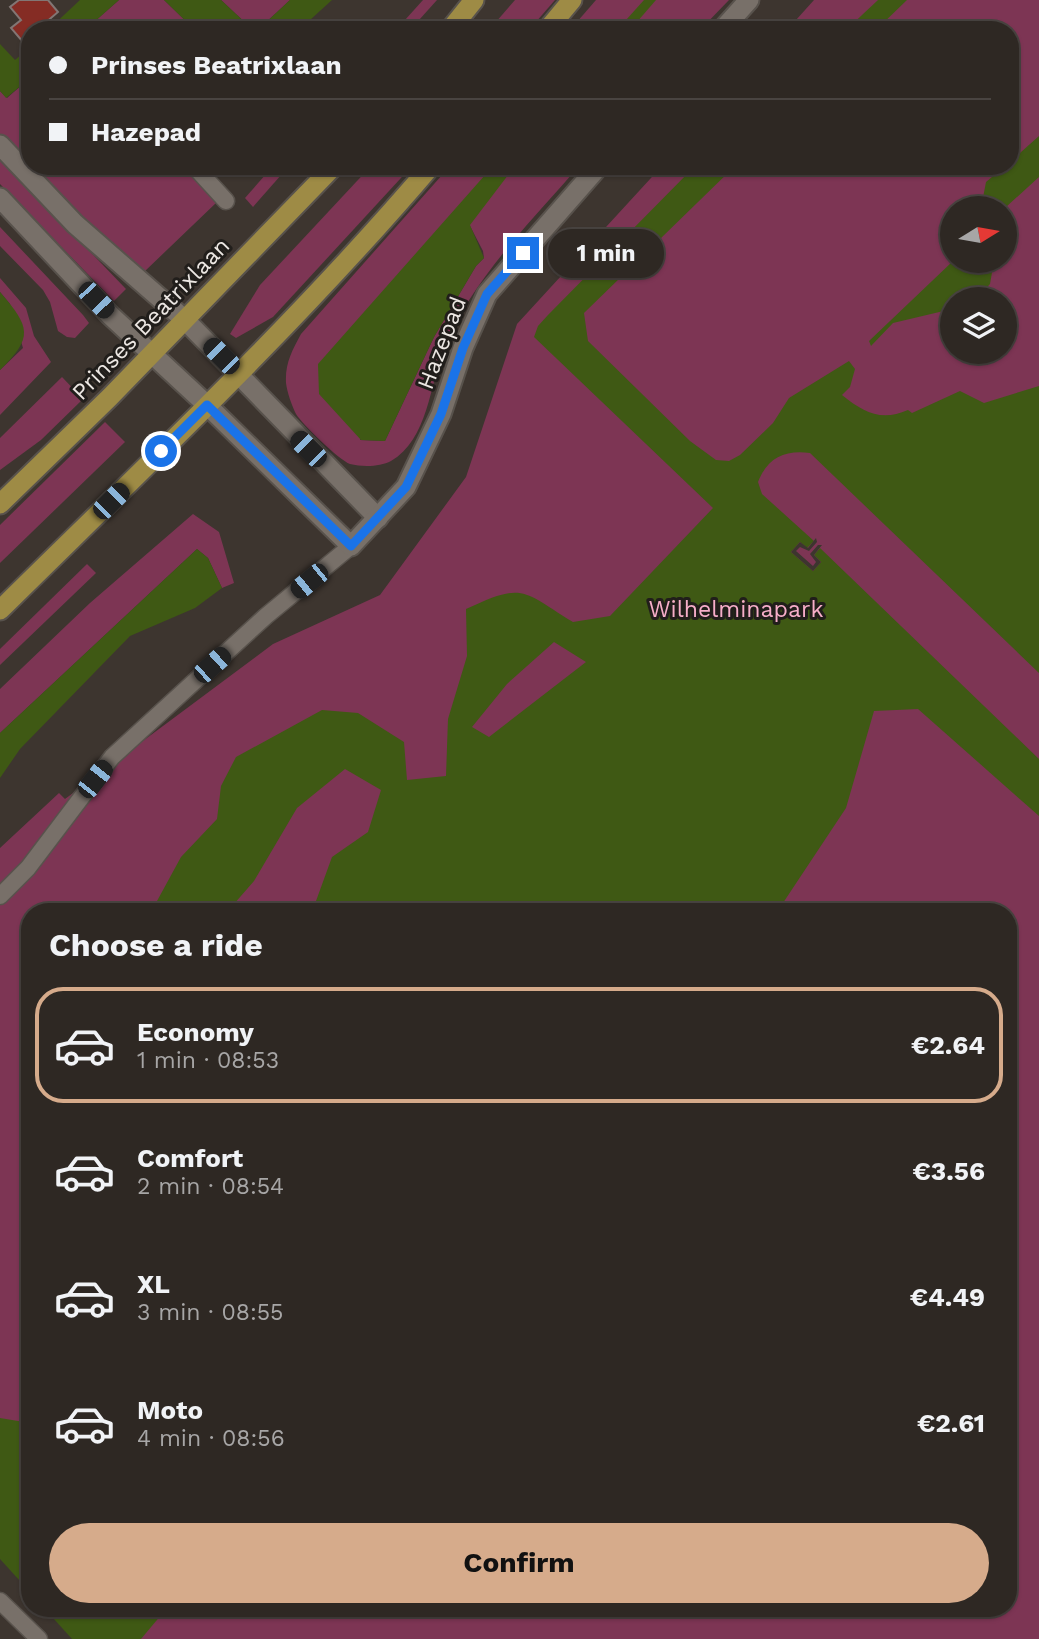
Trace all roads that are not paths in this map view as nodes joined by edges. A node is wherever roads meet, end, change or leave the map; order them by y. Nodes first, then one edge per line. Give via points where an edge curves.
1 (474, 0) edge
2 (572, 0) edge
3 (749, 0) edge
4 (457, 21) edge
5 (554, 21) edge
6 (730, 21) edge
7 (0, 145) edge
8 (21, 167) edge
9 (29, 175) edge
10 (202, 175) edge
11 (325, 175) edge
12 (423, 175) edge
13 (591, 175) edge
14 (0, 198) edge
15 (226, 201) dead end
16 (185, 320) junction
17 (151, 355) junction
18 (239, 375) junction
19 (207, 405) junction
20 (0, 504) edge
21 (378, 518) junction
22 (351, 546) junction
23 (0, 610) edge
24 (0, 896) edge
25 (0, 1601) edge
26 (39, 1639) edge

1 - 4 main road
2 - 5 main road
3 - 6 street
7 - 8 street
9 - 16 street via 102,250
10 - 15 lane
11 - 16 main road, Prinses Beatrixlaan
12 - 18 main road via 359,250
13 - 21 street, Hazepad via 487,294 441,414 406,487
14 - 17 street
16 - 17 main road, Prinses Beatrixlaan
16 - 18 street
17 - 19 street
17 - 20 main road, Prinses Beatrixlaan
18 - 19 main road
18 - 21 street
19 - 22 street
19 - 23 main road
21 - 22 street, Hazepad
22 - 24 lane via 266,616 112,757 28,868
25 - 26 lane

